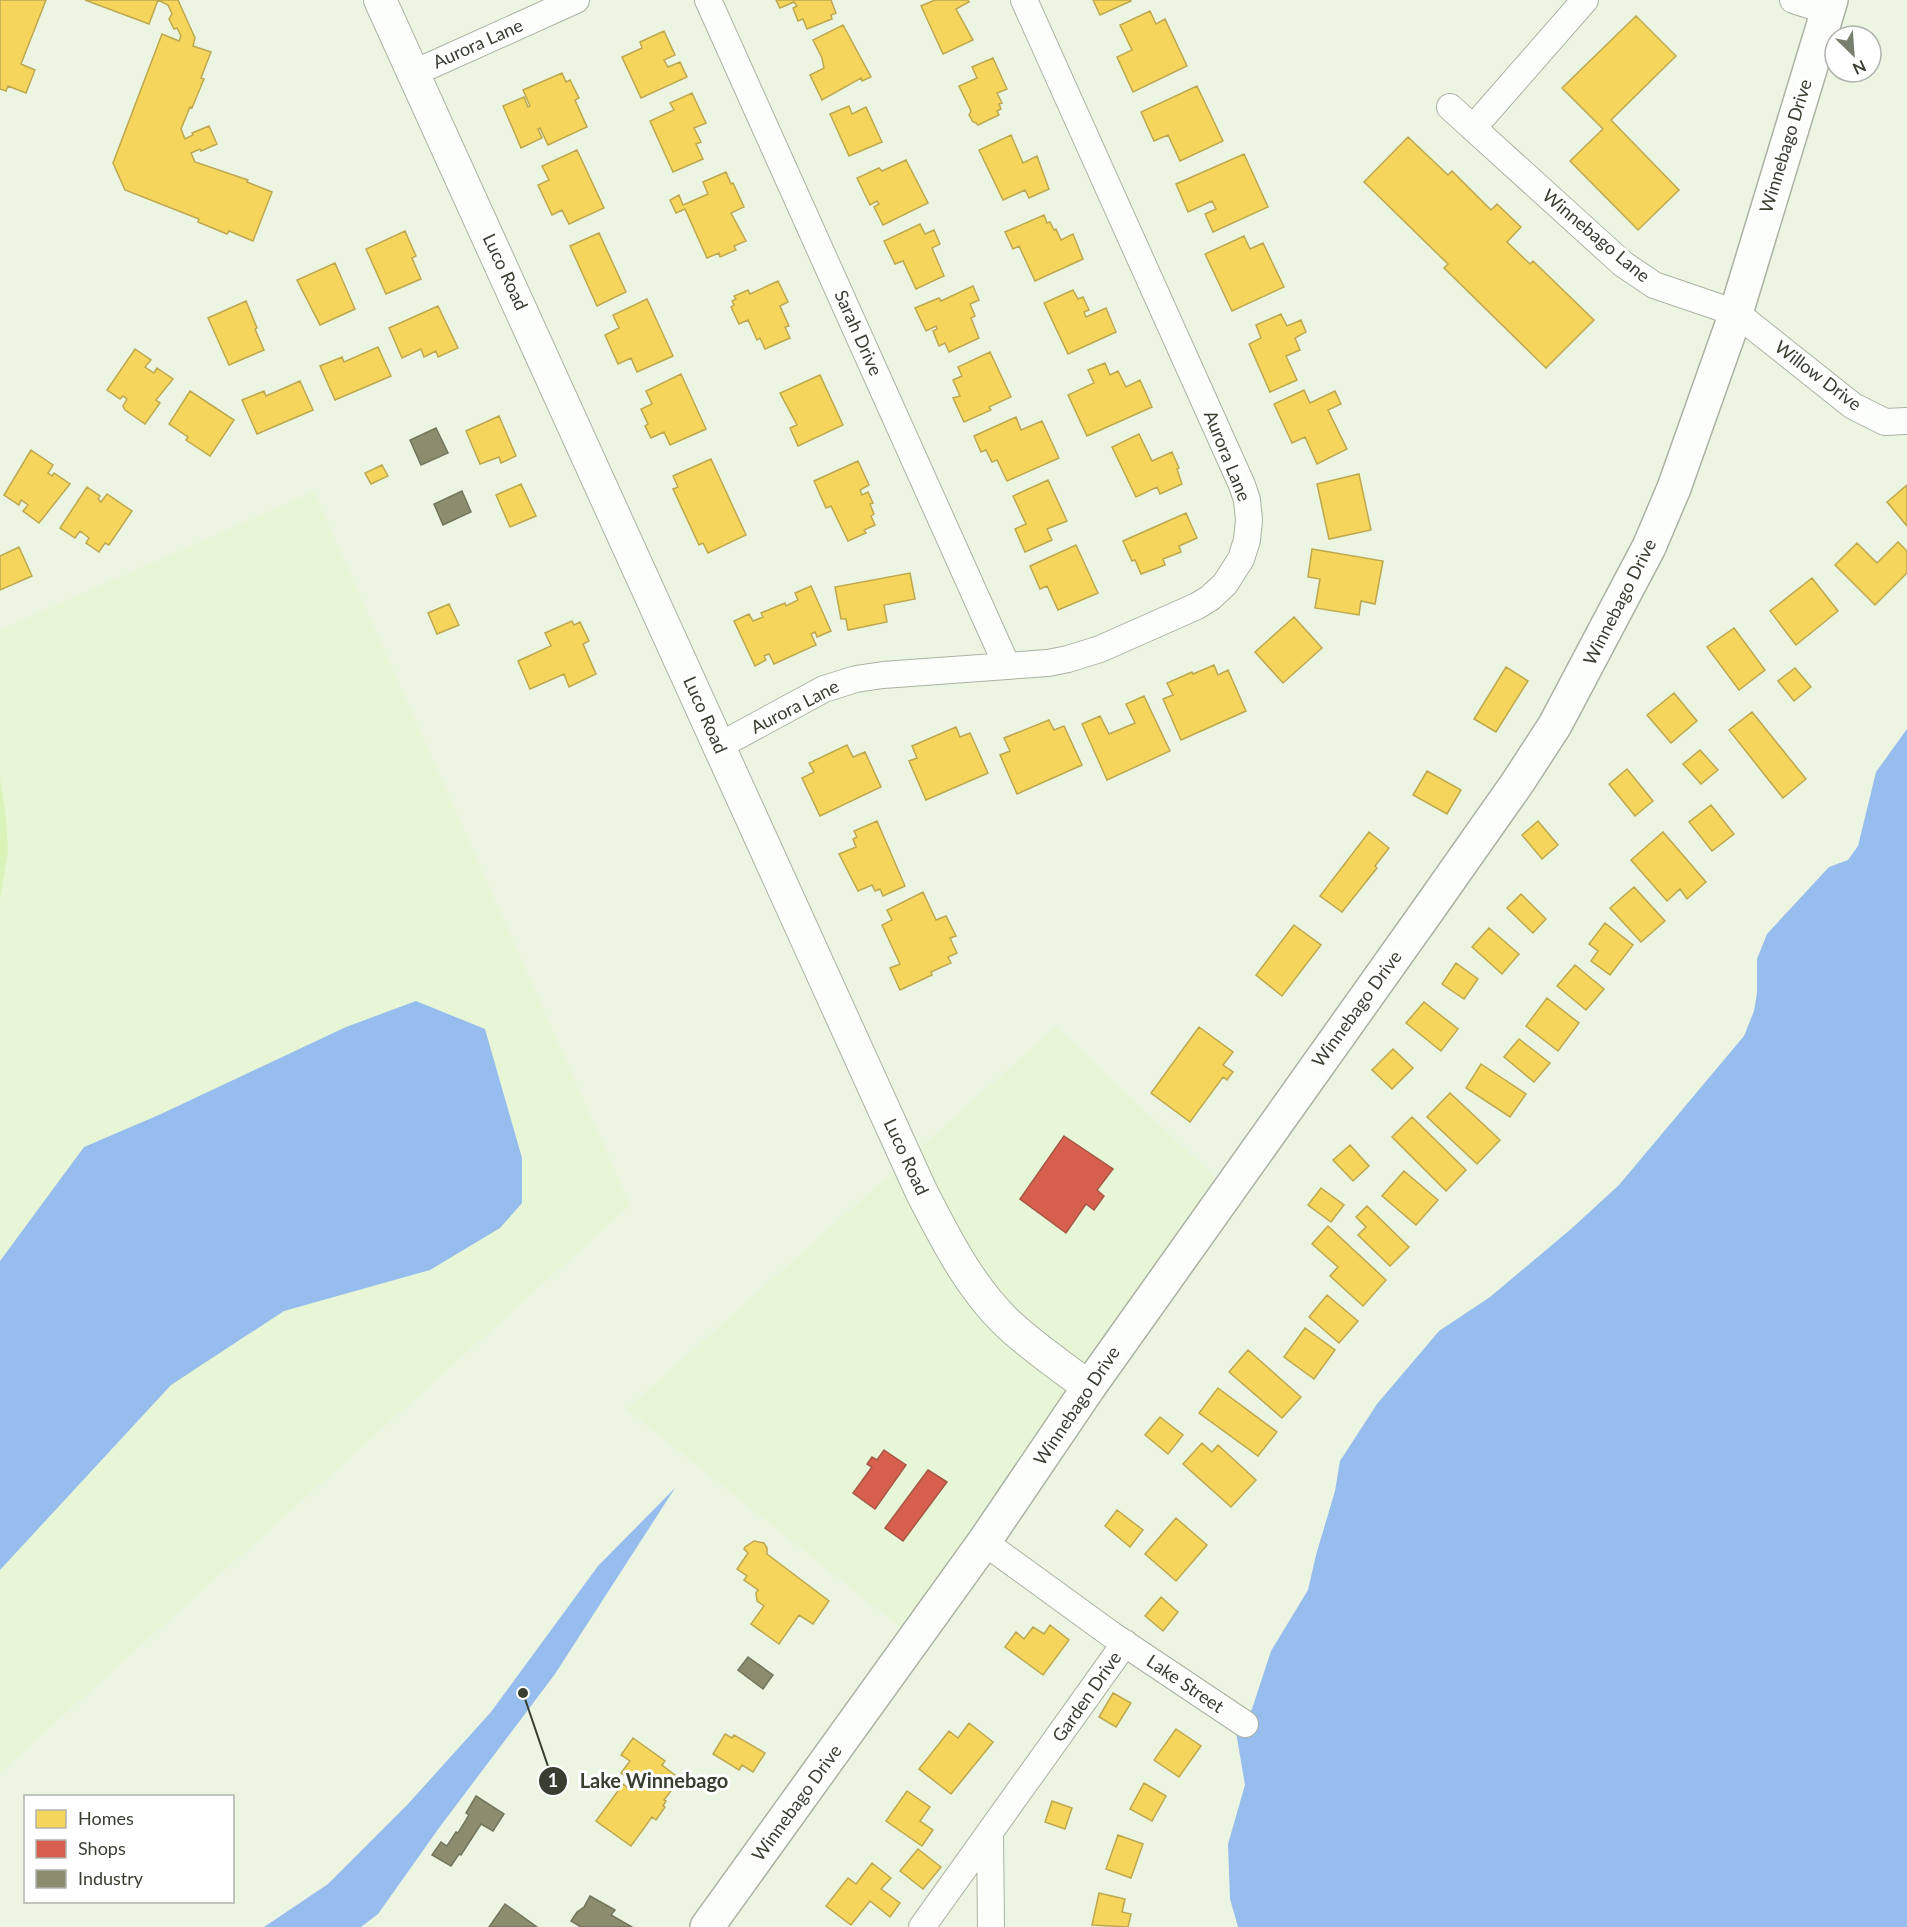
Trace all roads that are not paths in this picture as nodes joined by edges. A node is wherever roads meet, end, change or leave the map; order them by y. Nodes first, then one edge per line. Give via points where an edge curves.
1 (380, 0) edge
2 (576, 0) edge
3 (708, 0) edge
4 (1024, 0) edge
5 (1585, 0) edge
6 (1792, 0) edge
7 (1829, 5) edge
8 (414, 73) junction
9 (1450, 107) dead end
10 (1473, 128) junction
11 (1736, 313) junction
12 (1907, 421) edge
13 (1008, 666) junction
14 (719, 746) junction
15 (1089, 1387) junction
16 (984, 1542) junction
17 (1125, 1643) junction
18 (1245, 1724) dead end
19 (990, 1834) junction
20 (707, 1927) edge
21 (922, 1927) edge
22 (991, 1927) edge

1 - 8 street, Luco Road
2 - 8 street, Aurora Lane
3 - 13 street, Sarah Drive
4 - 13 street, Aurora Lane via 1240,480 1249,520 1247,540 1236,568 1201,603 1088,654
5 - 10 street
6 - 7 street
7 - 11 main road, Winnebago Drive
8 - 14 street, Luco Road
9 - 10 street, Winnebago Lane
10 - 11 street, Winnebago Lane via 1623,264 1654,285
11 - 12 street, Willow Drive via 1853,406 1885,422
11 - 15 main road, Winnebago Drive via 1649,547 1555,725
13 - 14 street, Aurora Lane via 883,675 843,682
14 - 15 street, Luco Road via 896,1139 945,1237 992,1307 1015,1330
15 - 16 main road, Winnebago Drive
16 - 17 street, Garden Drive
16 - 20 main road, Winnebago Drive
17 - 18 street, Lake Street
17 - 19 street, Garden Drive
19 - 21 street, Garden Drive
19 - 22 street

